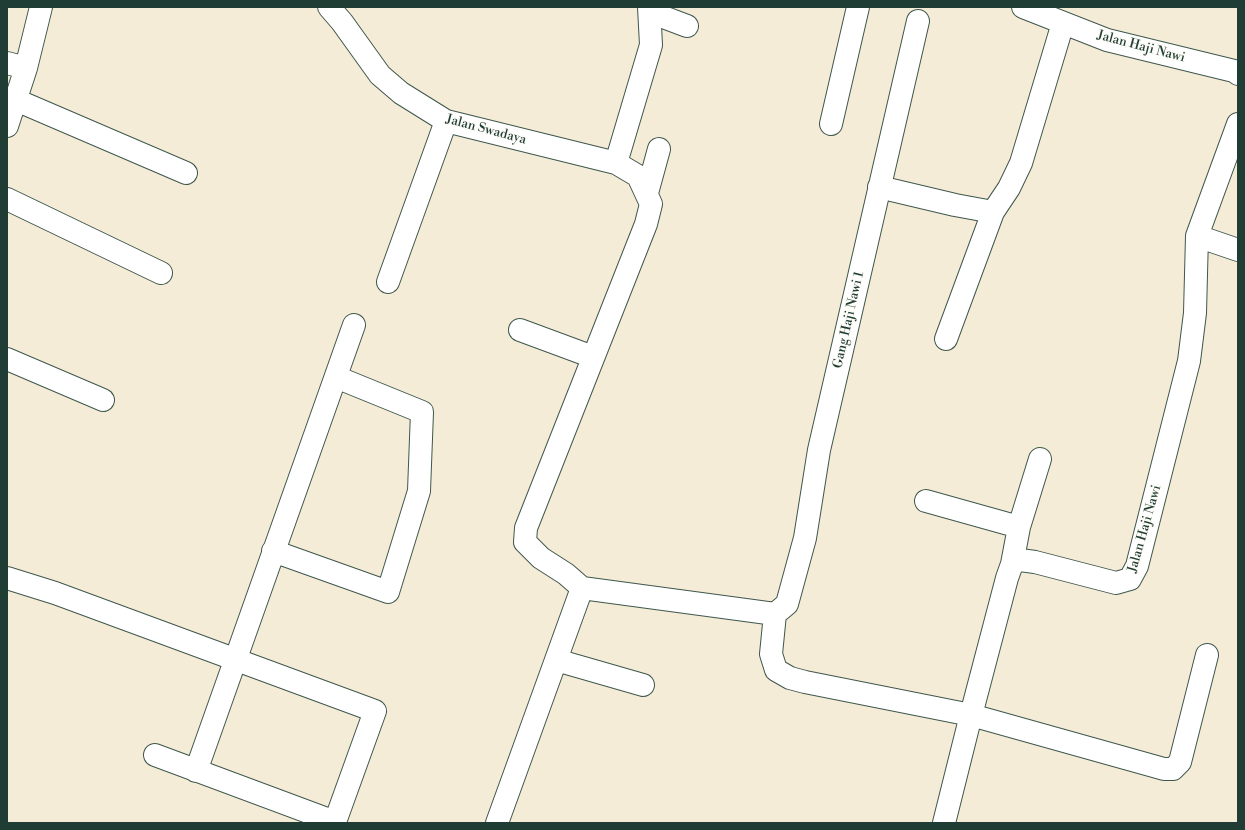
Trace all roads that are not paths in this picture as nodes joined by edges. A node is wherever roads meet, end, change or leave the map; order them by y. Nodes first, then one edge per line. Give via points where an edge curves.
1 (41, 7) edge
2 (330, 7) edge
3 (858, 7) edge
4 (1023, 7) edge
5 (650, 10) edge
6 (918, 21) dead end
7 (1063, 23) junction
8 (687, 26) dead end
9 (16, 65) edge
10 (1238, 74) edge
11 (16, 100) junction
12 (446, 121) junction
13 (831, 124) dead end
14 (1238, 124) edge
15 (7, 126) edge
16 (659, 149) dead end
17 (616, 163) junction
18 (186, 174) dead end
19 (879, 187) junction
20 (647, 193) junction
21 (7, 199) edge
22 (993, 212) junction
23 (1197, 236) junction
24 (1238, 250) edge
25 (161, 273) dead end
26 (388, 282) dead end
27 (354, 325) dead end
28 (520, 330) dead end
29 (946, 339) dead end
30 (593, 357) junction
31 (7, 359) edge
32 (336, 377) junction
33 (103, 400) dead end
34 (1040, 459) dead end
35 (926, 501) dead end
36 (1018, 527) junction
37 (274, 551) junction
38 (1012, 564) junction
39 (7, 565) edge
40 (7, 578) edge
41 (582, 588) junction
42 (56, 593) junction
43 (775, 614) junction
44 (1207, 655) dead end
45 (235, 659) junction
46 (556, 660) junction
47 (643, 685) dead end
48 (971, 715) junction
49 (155, 755) dead end
50 (196, 771) junction
51 (497, 823) edge
52 (944, 823) edge

1 - 9 street
2 - 12 street, Jalan Swadaya via 380,75 402,93
3 - 13 street
4 - 7 street, Jalan Haji Nawi
5 - 8 street
5 - 17 street via 651,45
6 - 19 street, Gang Haji Nawi 1
7 - 10 street, Jalan Haji Nawi via 1107,40
7 - 22 street via 1021,163
9 - 11 street
11 - 15 street
11 - 18 street
12 - 17 street, Jalan Swadaya
12 - 26 street
14 - 23 street, Jalan Haji Nawi
16 - 20 street
17 - 20 street, Jalan Swadaya via 638,176
19 - 22 street
19 - 43 street, Gang Haji Nawi 1 via 819,450 805,538 787,604
20 - 30 street via 651,204 646,224
21 - 25 street
22 - 29 street
23 - 24 street
23 - 38 street, Jalan Haji Nawi via 1195,313 1189,360 1137,566 1130,579 1116,583 1035,562 1020,560
27 - 32 street
28 - 30 street
30 - 41 street via 526,528 525,542 541,558
31 - 33 street
32 - 37 street
32 - 37 street via 422,412 419,491 388,592
34 - 36 street
35 - 36 street
36 - 38 street
37 - 45 street
38 - 48 street
39 - 42 street
40 - 42 street
41 - 43 street
41 - 46 street
42 - 45 street
43 - 48 street via 771,654 776,670 790,678
44 - 48 street via 1180,762 1173,768 1164,769
45 - 50 street
45 - 50 street via 375,711 335,822
46 - 47 street
46 - 51 street
48 - 52 street
49 - 50 street

